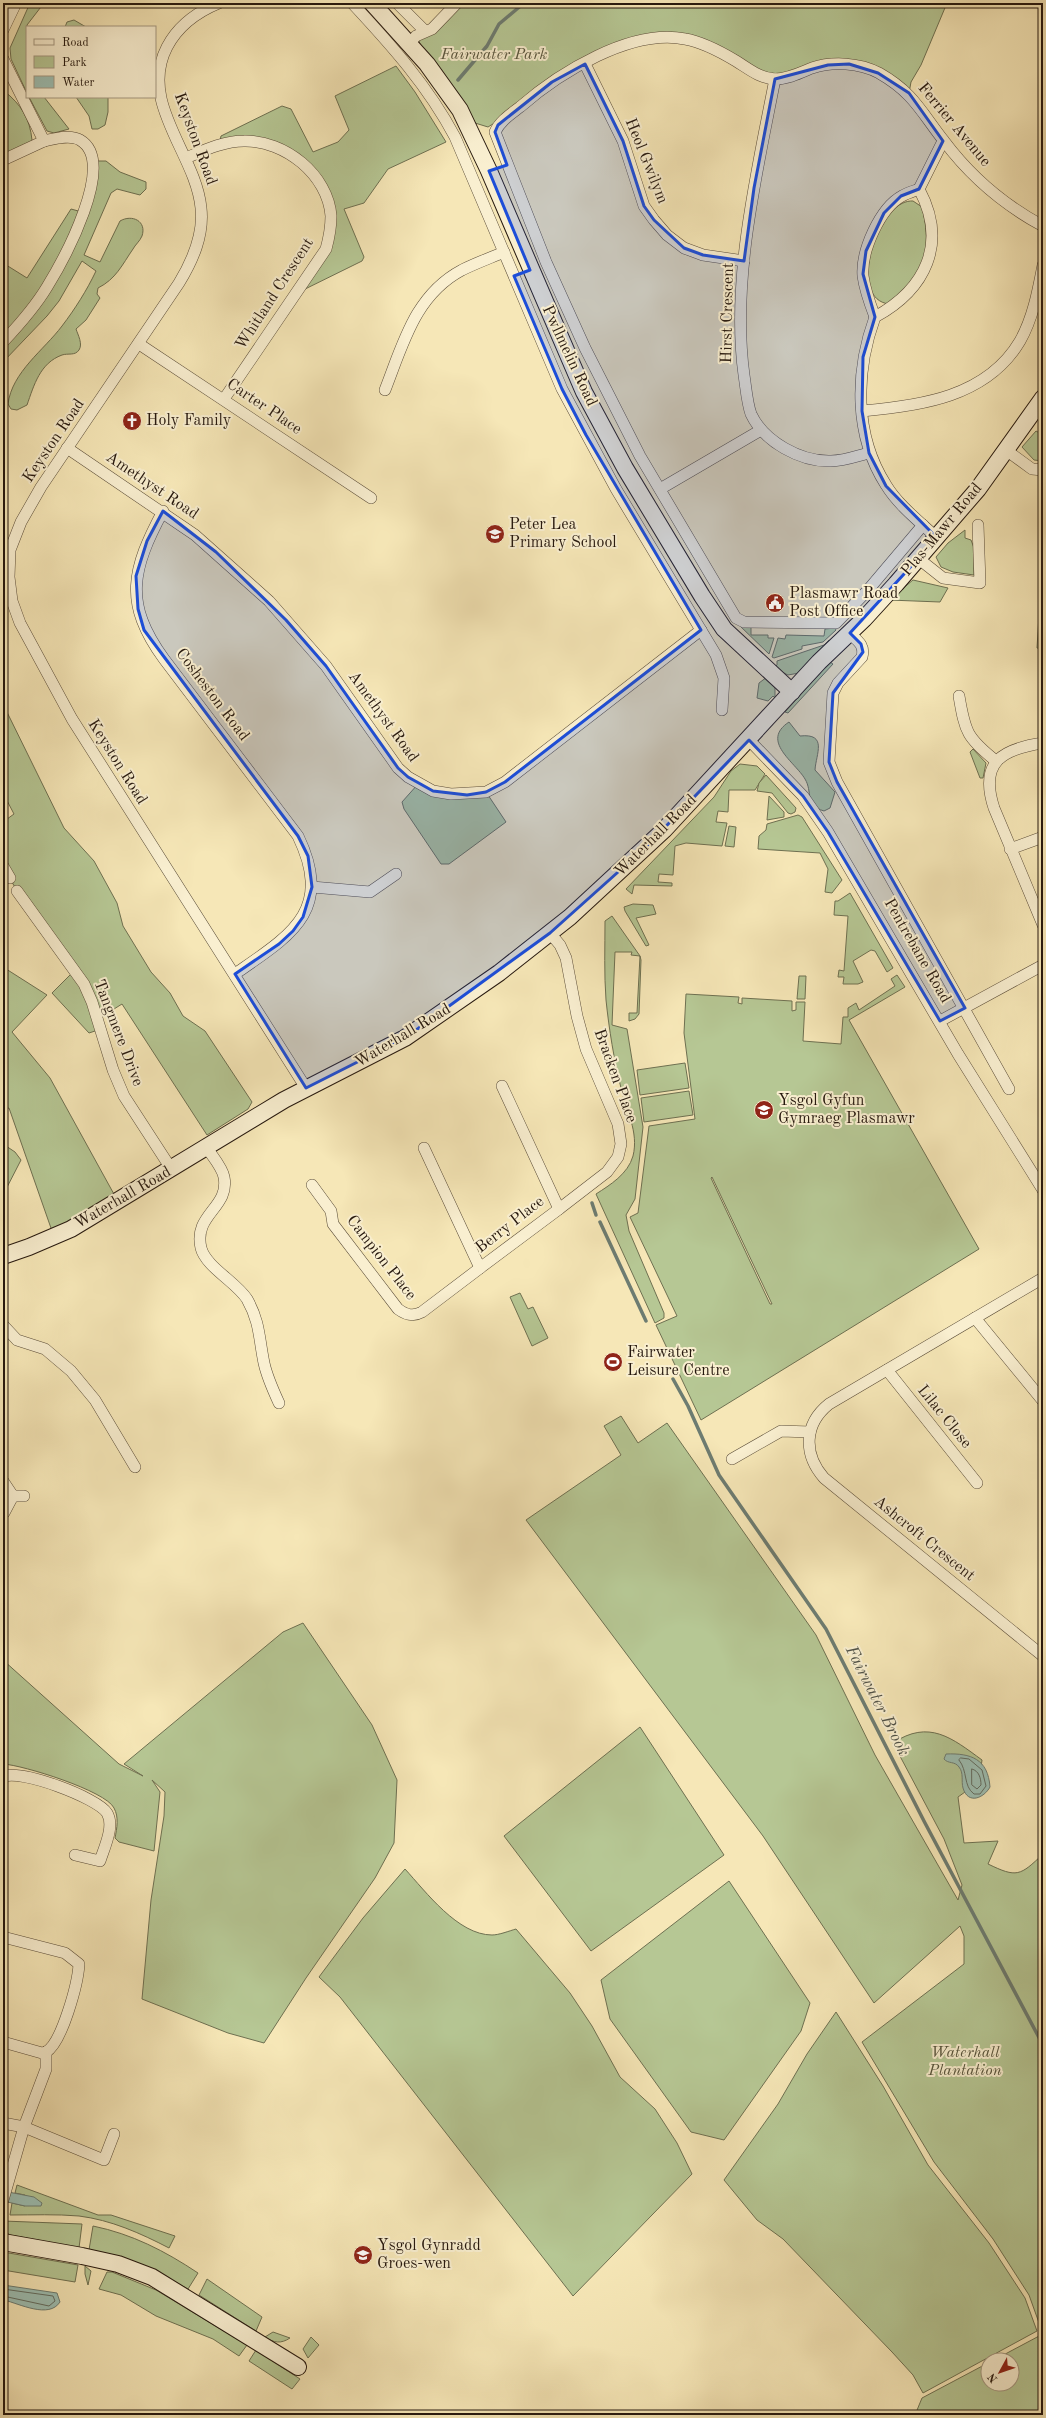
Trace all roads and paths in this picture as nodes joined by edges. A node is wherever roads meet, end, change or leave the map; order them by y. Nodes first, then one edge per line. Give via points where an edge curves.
1 (16, 3) edge
2 (219, 3) edge
3 (352, 3) edge
4 (372, 3) edge
5 (397, 3) edge
6 (457, 3) edge
7 (3, 30) edge
8 (425, 31) junction
9 (408, 44) junction
10 (3, 59) edge
11 (585, 64) junction
12 (775, 79) junction
13 (44, 141) junction
14 (943, 141) junction
15 (186, 158) junction
16 (3, 160) edge
17 (507, 164) junction
18 (489, 171) junction
19 (919, 189) junction
20 (1043, 226) edge
21 (504, 252) junction
22 (744, 261) junction
23 (1043, 266) edge
24 (530, 270) junction
25 (514, 276) junction
26 (875, 317) junction
27 (3, 342) edge
28 (139, 344) junction
29 (385, 390) dead end
30 (1043, 398) edge
31 (224, 399) junction
32 (862, 411) junction
33 (761, 430) junction
34 (68, 448) junction
35 (1006, 450) junction
36 (869, 453) junction
37 (1043, 470) edge
38 (660, 489) junction
39 (371, 498) dead end
40 (163, 512) junction
41 (923, 525) junction
42 (978, 525) dead end
43 (937, 538) junction
44 (919, 559) junction
45 (688, 570) junction
46 (671, 580) junction
47 (726, 603) junction
48 (713, 612) junction
49 (701, 630) junction
50 (849, 633) junction
51 (792, 692) junction
52 (959, 696) dead end
53 (722, 710) dead end
54 (749, 740) junction
55 (1043, 743) edge
56 (996, 761) junction
57 (1043, 837) edge
58 (1010, 849) junction
59 (3, 866) edge
60 (396, 874) dead end
61 (10, 878) dead end
62 (312, 888) junction
63 (17, 891) dead end
64 (1043, 925) edge
65 (550, 933) junction
66 (1043, 965) edge
67 (235, 974) junction
68 (965, 1008) junction
69 (940, 1021) junction
70 (502, 1086) dead end
71 (306, 1088) junction
72 (1009, 1089) dead end
73 (207, 1148) junction
74 (424, 1148) dead end
75 (172, 1170) junction
76 (312, 1185) dead end
77 (1043, 1190) edge
78 (559, 1209) junction
79 (3, 1256) edge
80 (480, 1268) junction
81 (1043, 1278) edge
82 (975, 1318) junction
83 (4, 1330) edge
84 (887, 1370) junction
85 (1043, 1401) edge
86 (279, 1403) dead end
87 (810, 1432) junction
88 (732, 1459) dead end
89 (135, 1467) dead end
90 (3, 1481) edge
91 (977, 1483) dead end
92 (4, 1513) edge
93 (1043, 1656) edge
94 (5, 1776) edge
95 (75, 1855) dead end
96 (3, 1937) edge
97 (3, 2042) edge
98 (46, 2052) junction
99 (3, 2123) edge
100 (24, 2127) junction
101 (114, 2134) dead end
102 (3, 2200) edge
103 (3, 2242) edge
104 (298, 2367) dead end

1 - 7 street
2 - 15 street, Keyston Road via 181,26 162,56 159,79 162,105
3 - 21 street, Pwllmelin Road via 403,59 442,113 455,137
4 - 9 street, Pwllmelin Road
5 - 8 street
6 - 8 street via 432,29
8 - 9 street
9 - 18 street, Pwllmelin Road via 445,87 474,138
10 - 13 street
11 - 12 street, Ferrier Avenue via 628,43 667,37 686,39 714,49 759,75
11 - 17 street, Ferrier Avenue via 552,82 498,125 495,132
11 - 22 street, Heol Gwilym via 623,141 644,206 654,220 667,235 684,248 703,255
12 - 14 street, Ferrier Avenue via 792,77 828,65 865,67 909,93
12 - 22 street, Hirst Crescent via 754,188
13 - 16 street
13 - 27 street via 68,137 80,140 94,161 95,171 82,213 59,268 23,320
14 - 19 street
14 - 20 street, Ferrier Avenue via 999,198
15 - 28 street, Keyston Road via 202,210 197,249 180,283
15 - 31 street, Whitland Crescent via 215,146 246,141 282,150 307,168 317,180 326,197 331,215 330,233 322,256
17 - 18 street
17 - 38 street, Pwllmelin Road via 546,262 585,348
18 - 24 street, Pwllmelin Road
19 - 26 street via 901,196 884,213 871,235 863,274
19 - 26 street via 927,203 931,231 931,250 923,274 913,289 894,307
21 - 25 street, Pwllmelin Road
21 - 29 street via 462,270 433,291 415,316
22 - 33 street, Hirst Crescent via 741,339 743,365 751,414
23 - 32 street via 1035,304 1020,341 994,371 959,393 936,401
24 - 25 street
24 - 45 street, Pwllmelin Road via 584,392 626,468
25 - 46 street, Pwllmelin Road via 565,395 616,489
26 - 32 street via 863,357 860,387
28 - 31 street, Carter Place
28 - 34 street, Keyston Road
30 - 35 street, Plas-Mawr Road
31 - 39 street, Carter Place
32 - 36 street
33 - 36 street, Hirst Crescent via 782,446 814,459 831,461
33 - 38 street
34 - 40 street, Amethyst Road
34 - 67 street, Keyston Road via 21,522 10,550 9,578 12,601 29,642 72,719
35 - 37 street via 1032,470
35 - 43 street, Plas-Mawr Road via 978,489
36 - 41 street via 886,486
38 - 47 street, Pwllmelin Road
40 - 49 street, Amethyst Road via 216,552 269,601 326,666 398,768 418,784 433,791 468,795 486,792 505,782
40 - 62 street, Cosheston Road via 147,541 136,576 138,609 144,630 298,836 308,856
41 - 43 street
41 - 47 street, Plas-Mawr Road via 840,621 831,624 744,622 736,618
42 - 44 street via 980,583 943,578
43 - 44 street, Plas-Mawr Road
44 - 50 street, Plas-Mawr Road
45 - 46 street
45 - 48 street, Pwllmelin Road
46 - 49 street, Pwllmelin Road
47 - 48 street
48 - 51 street, Pwllmelin Road via 728,633
49 - 53 street, Pwllmelin Road via 722,667
50 - 51 street, Plas-Mawr Road
50 - 68 street via 861,644 863,652 862,657 838,683 833,693 829,762 837,782
51 - 54 street, Plas-Mawr Road
52 - 56 street via 963,724 969,738
54 - 65 street, Waterhall Road via 646,847
54 - 69 street, Pentrebane Road via 803,796 828,832
55 - 56 street via 1021,746 1007,752
56 - 58 street via 989,781 989,792
57 - 58 street
58 - 64 street
59 - 61 street
60 - 62 street via 370,892
62 - 67 street, Cosheston Road via 308,905 293,931
63 - 75 street, Tangmere Drive via 84,984 124,1096
65 - 71 street, Waterhall Road via 499,973 405,1038
65 - 78 street, Bracken Place via 566,958 586,1049 618,1124 621,1144 618,1157 607,1172
66 - 68 street
67 - 71 street, Keyston Road
68 - 69 street
68 - 72 street
69 - 77 street, Pentrebane Road
70 - 78 street, Berry Place
71 - 73 street, Waterhall Road
73 - 75 street, Waterhall Road
73 - 86 street via 224,1176 224,1192 218,1205 205,1217 199,1233 201,1249 214,1267 244,1295 254,1313 260,1330 269,1382
74 - 80 street, Berry Place
75 - 79 street, Waterhall Road via 71,1229
76 - 80 street, Campion Place via 331,1211 333,1224 404,1314 417,1315 422,1312
78 - 80 street, Berry Place
81 - 82 street, Ashcroft Crescent
82 - 84 street, Ashcroft Crescent
82 - 85 street
83 - 89 street via 17,1340 45,1349 71,1371 95,1400
84 - 87 street, Ashcroft Crescent via 829,1404 818,1414
84 - 91 street, Lilac Close
87 - 88 street via 781,1431
87 - 93 street, Ashcroft Crescent via 808,1442 811,1458 824,1478
90 - 92 street via 19,1496
94 - 95 street via 44,1782 99,1804 108,1814 110,1828 100,1861
96 - 98 street via 65,1953 79,1964 76,1987 56,2042
97 - 98 street
98 - 100 street via 46,2069
99 - 100 street
100 - 101 street via 104,2160
100 - 102 street
103 - 104 street via 118,2264 152,2276

